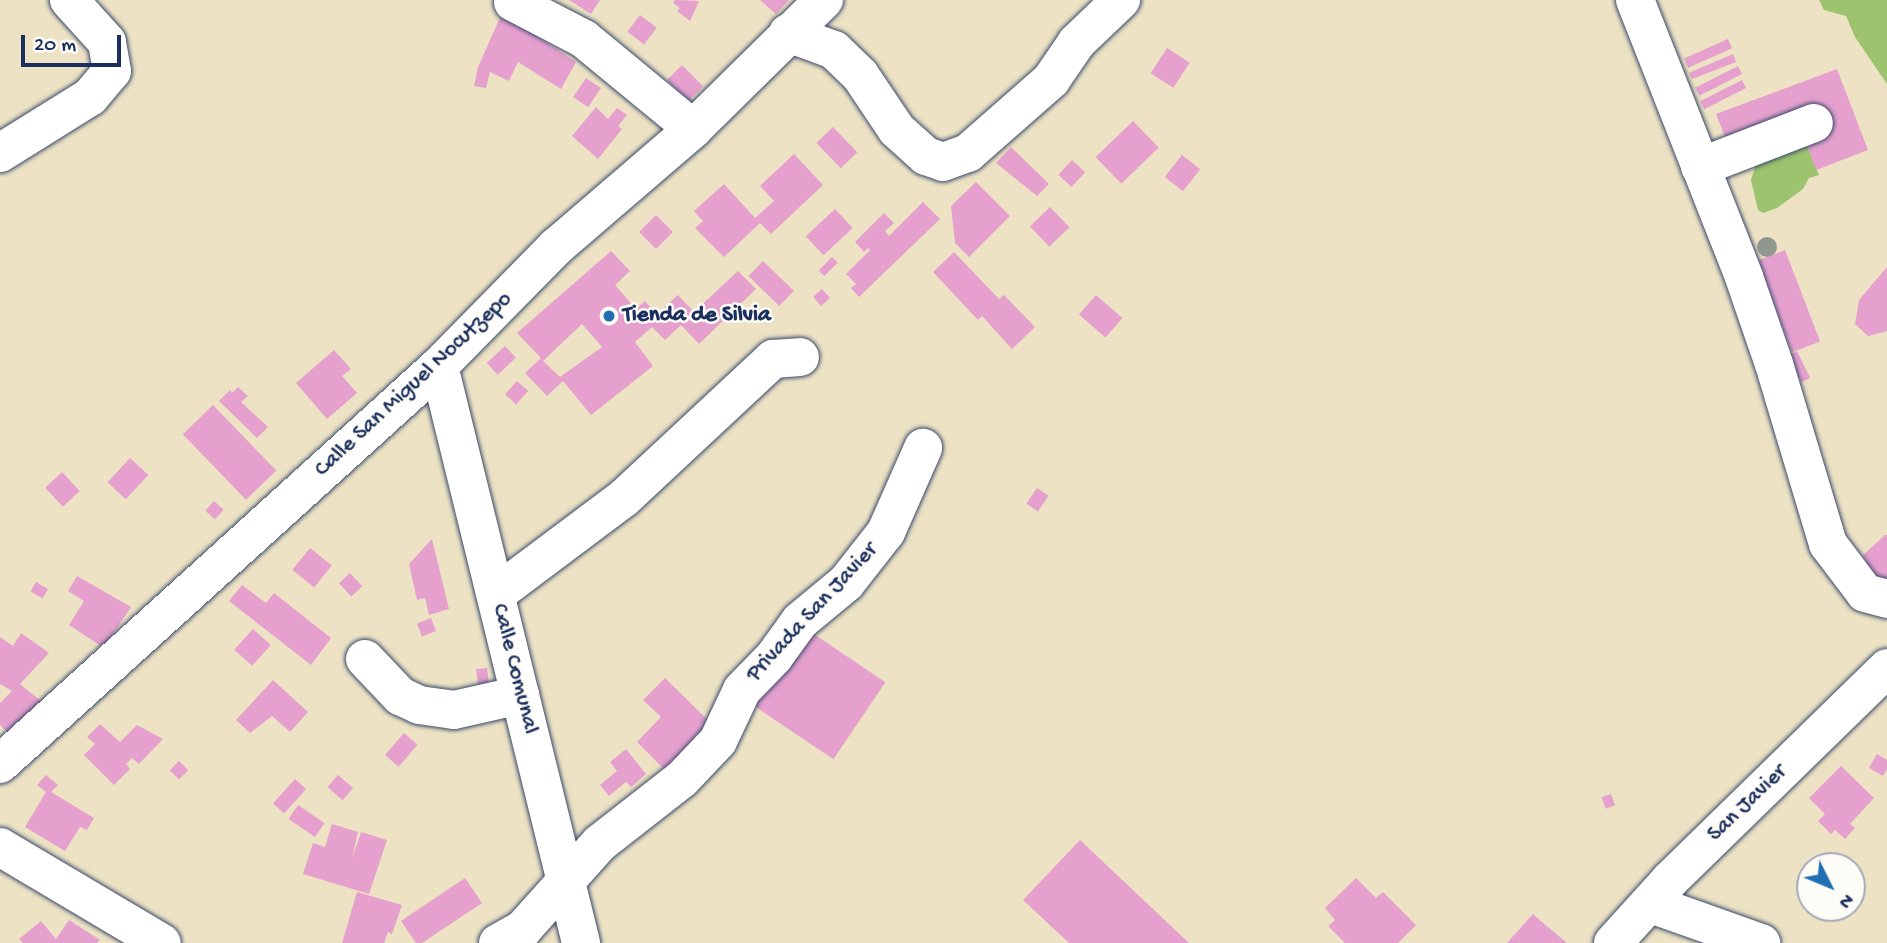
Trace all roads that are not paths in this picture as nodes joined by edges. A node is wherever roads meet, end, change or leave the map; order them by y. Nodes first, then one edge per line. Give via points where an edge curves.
1 (69, 0) edge
2 (824, 0) edge
3 (1121, 0) edge
4 (1635, 0) edge
5 (513, 2) dead end
6 (788, 33) junction
7 (1814, 123) dead end
8 (693, 129) junction
9 (0, 153) edge
10 (1700, 167) junction
11 (800, 357) dead end
12 (439, 366) junction
13 (923, 447) dead end
14 (496, 594) junction
15 (1887, 599) edge
16 (365, 659) dead end
17 (1887, 668) edge
18 (520, 695) junction
19 (0, 764) edge
20 (0, 847) edge
21 (566, 881) junction
22 (1651, 904) junction
23 (162, 943) edge
24 (498, 943) edge
25 (581, 943) edge
26 (1613, 943) edge
27 (1762, 943) edge

1 - 9 street via 107,42 112,71 90,97
2 - 6 street, Calle San Miguel Nocutzepo
3 - 6 street via 1077,42 1051,80 968,153 943,162 926,156 897,130 860,75 834,50
4 - 10 street
5 - 8 street via 584,40
6 - 8 street, Calle San Miguel Nocutzepo
7 - 10 street
8 - 12 street, Calle San Miguel Nocutzepo via 556,247
10 - 15 street via 1774,364 1828,544 1865,593
11 - 14 street via 773,359 624,498
12 - 14 street, Calle Comunal
12 - 19 street, Calle San Miguel Nocutzepo
13 - 21 street, Privada San Javier via 886,532 846,583 800,621 742,690 718,741 682,779 600,843
14 - 18 street, Calle Comunal
16 - 18 street via 400,696 419,705 454,710
17 - 22 street, San Javier via 1671,879
18 - 21 street, Calle Comunal
20 - 23 street
21 - 24 street via 523,929
21 - 25 street, Calle Comunal
22 - 26 street, San Javier
22 - 27 street

